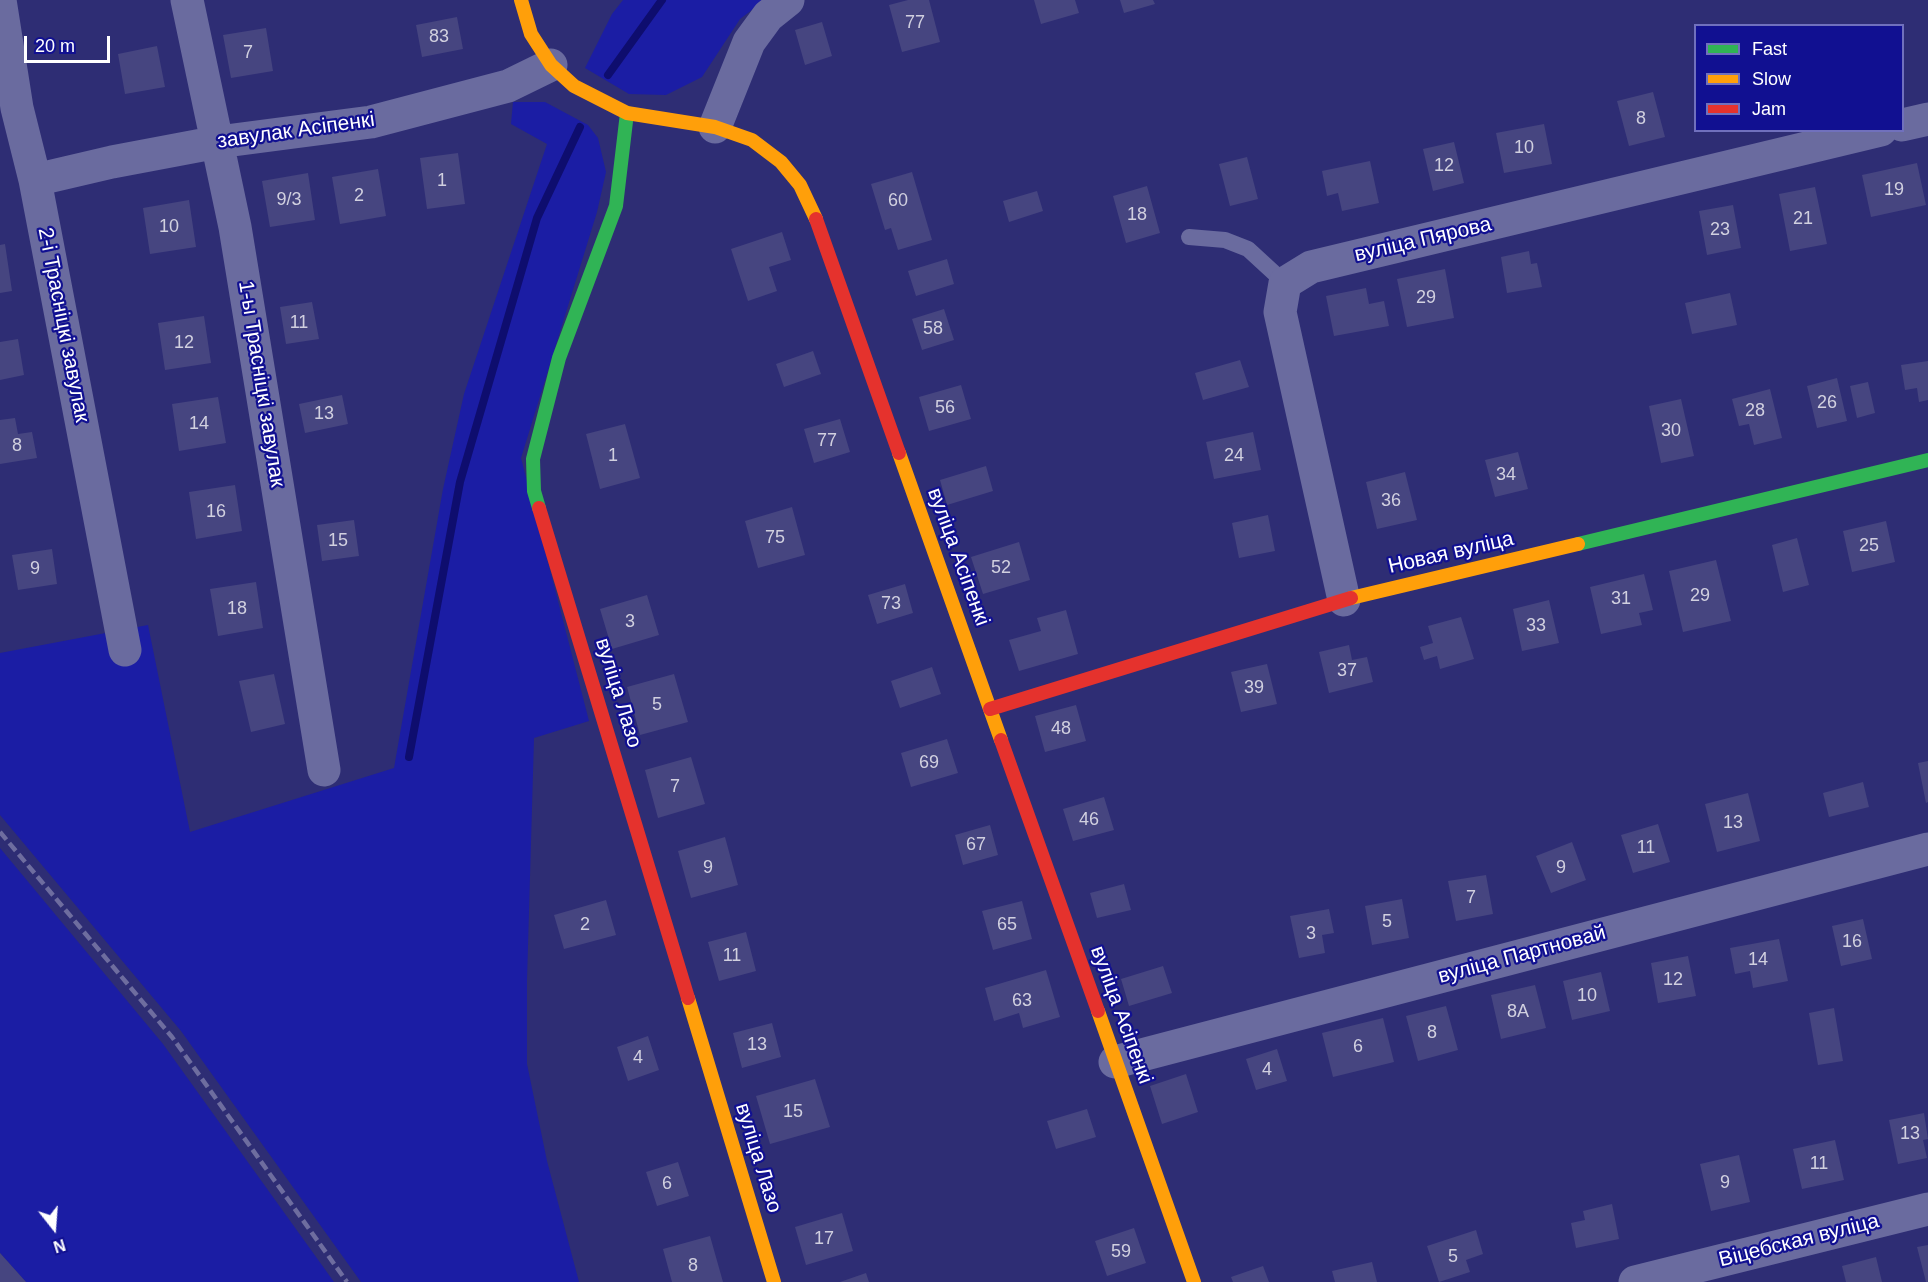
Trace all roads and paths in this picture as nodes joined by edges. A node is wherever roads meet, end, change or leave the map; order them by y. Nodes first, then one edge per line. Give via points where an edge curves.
1 (0, 0) edge
2 (187, 0) edge
3 (521, 0) edge
4 (788, 0) edge
5 (551, 65) junction
6 (627, 113) junction
7 (1928, 119) edge
8 (1904, 125) edge
9 (716, 127) junction
10 (1873, 132) edge
11 (218, 142) junction
12 (35, 180) junction
13 (1189, 237) dead end
14 (1285, 283) junction
15 (1928, 460) edge
16 (1344, 600) junction
17 (125, 650) dead end
18 (990, 709) junction
19 (324, 770) dead end
20 (1928, 849) edge
21 (1115, 1062) junction
22 (1928, 1209) edge
23 (774, 1282) edge
24 (1194, 1282) edge
25 (1635, 1282) edge

1 - 12 street, 2-і Трасніцкі завулак via 17,108
2 - 11 street, 1-ы Трасніцкі завулак
3 - 5 street, вуліца Асіпенкі via 531,34
4 - 9 street via 768,16 750,42
5 - 6 street, вуліца Асіпенкі via 574,86
5 - 11 street, завулак Асіпенкі via 508,86 372,122
6 - 9 street, вуліца Асіпенкі
6 - 23 street, вуліца Лазо via 616,206 559,358 533,459 534,491
7 - 8 street
9 - 18 street, вуліца Асіпенкі via 752,140 781,162 800,185 814,213
10 - 14 street, вуліца Пярова via 1311,267
11 - 12 street, завулак Асіпенкі
11 - 19 street, 1-ы Трасніцкі завулак
12 - 17 street, 2-і Трасніцкі завулак
13 - 14 lane via 1225,240 1248,249
14 - 16 street via 1280,312
15 - 16 street, Новая вуліца
16 - 18 street, Новая вуліца
18 - 21 street, вуліца Асіпенкі
20 - 21 street, вуліца Партновай
21 - 24 street, вуліца Асіпенкі
22 - 25 street, Віцебская вуліца

